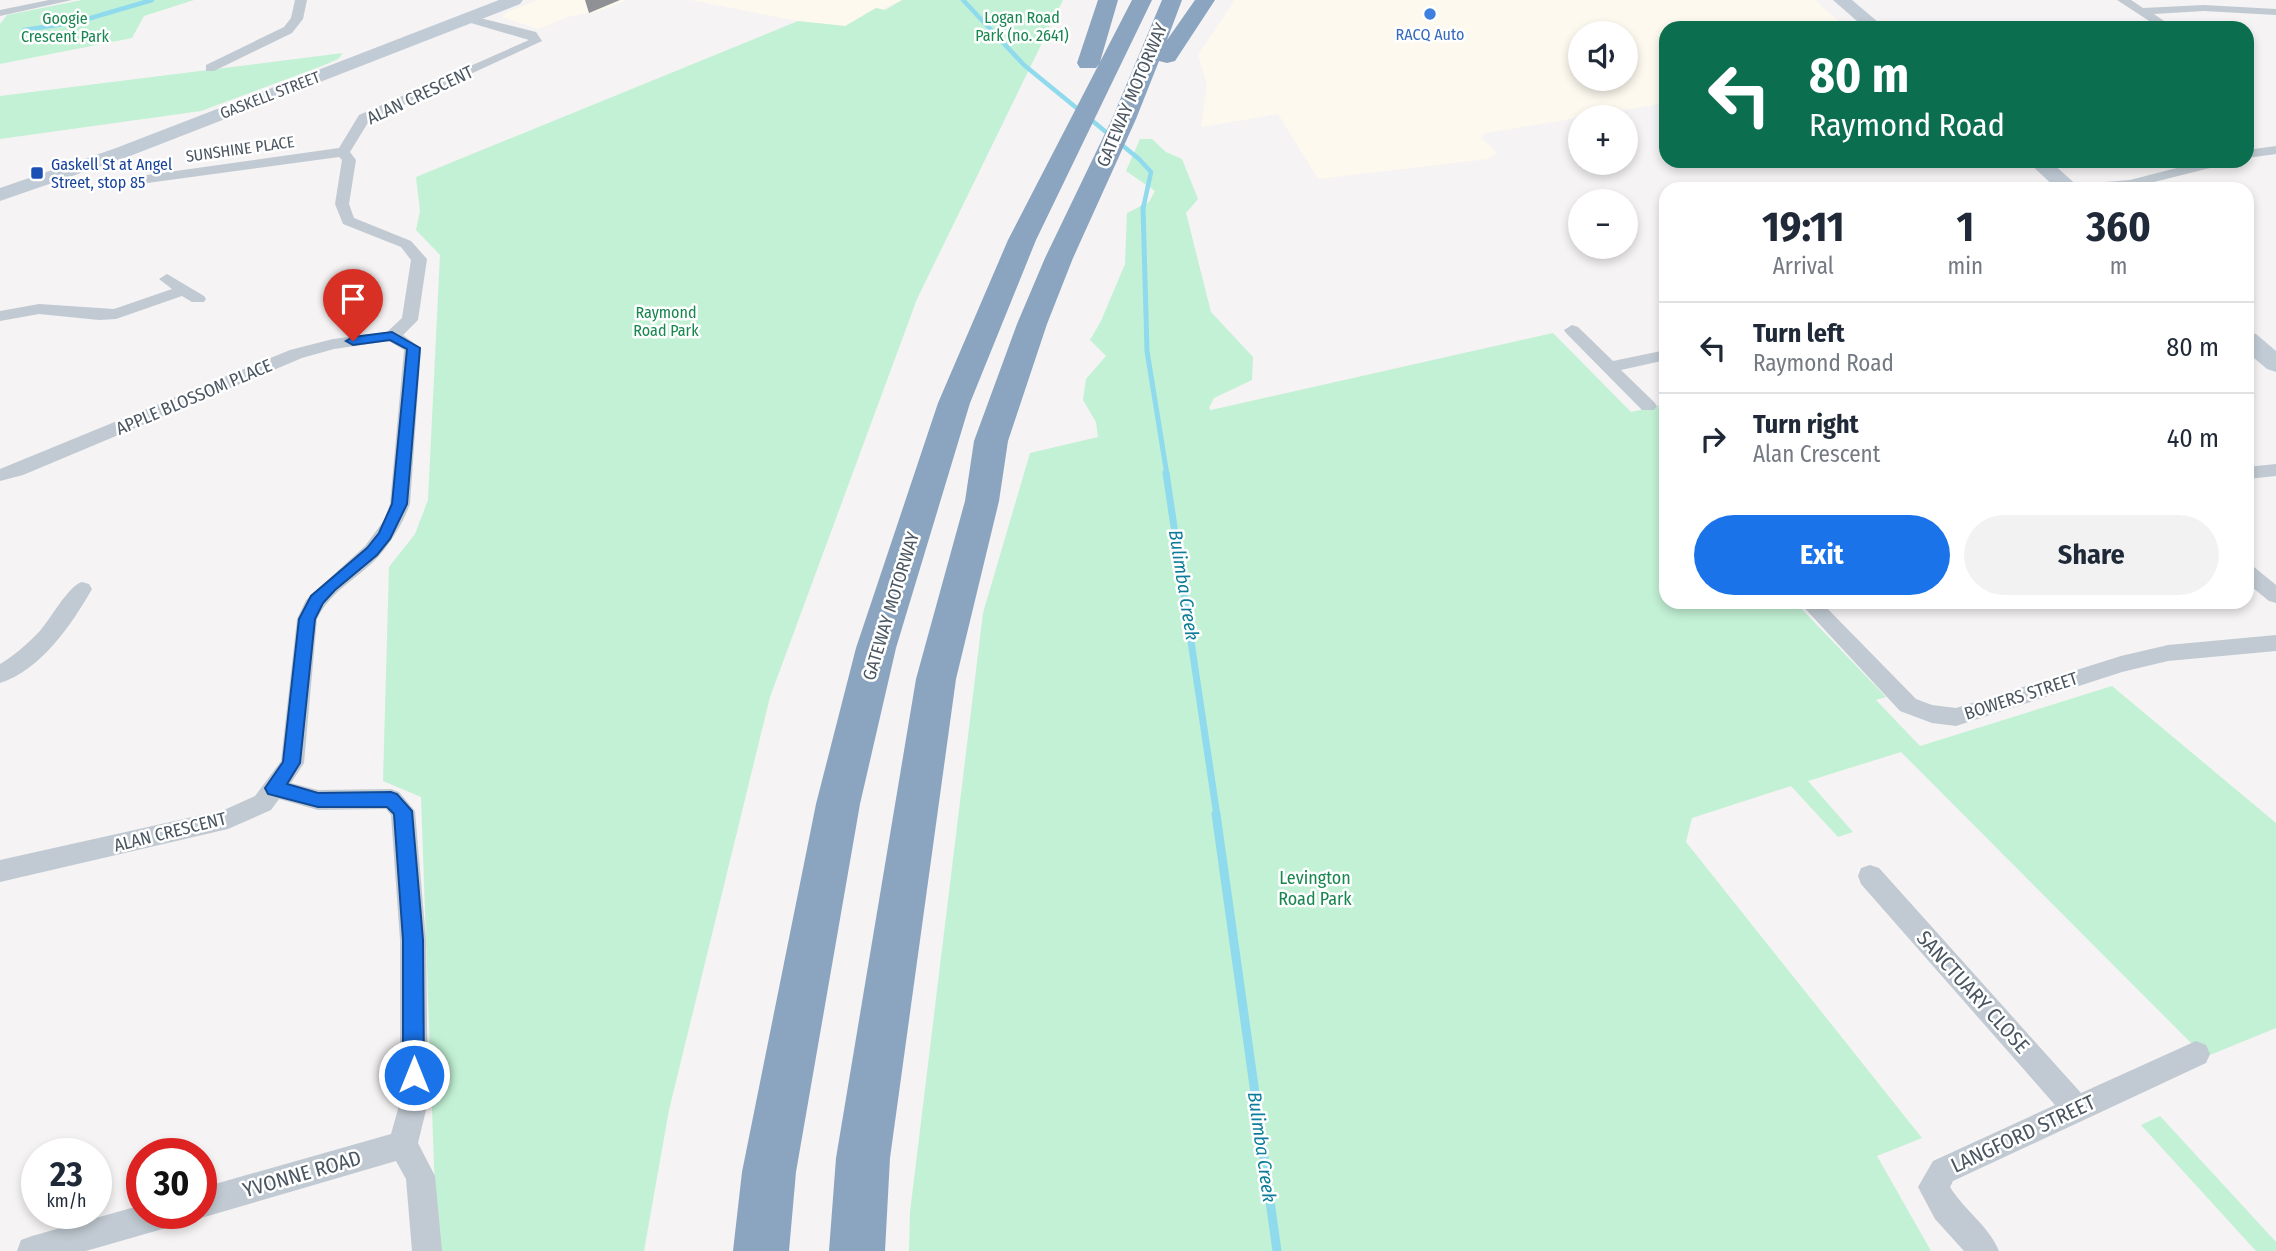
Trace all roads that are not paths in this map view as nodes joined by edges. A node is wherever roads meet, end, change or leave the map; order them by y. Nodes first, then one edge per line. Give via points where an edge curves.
1 (66, 0) edge
2 (301, 0) edge
3 (514, 0) edge
4 (1108, 0) edge
5 (1142, 0) edge
6 (1172, 0) edge
7 (1205, 0) edge
8 (1842, 0) edge
9 (2123, 0) edge
10 (2144, 11) junction
11 (2276, 12) edge
12 (0, 13) edge
13 (468, 19) junction
14 (1868, 21) edge
15 (2158, 21) edge
16 (210, 68) dead end
17 (1082, 101) junction
18 (1129, 121) junction
19 (2276, 150) edge
20 (344, 152) junction
21 (1087, 152) junction
22 (2254, 153) edge
23 (2045, 168) edge
24 (2193, 168) edge
25 (141, 180) dead end
26 (2062, 182) edge
27 (2138, 182) edge
28 (24, 188) junction
29 (0, 195) edge
30 (0, 201) edge
31 (166, 279) dead end
32 (0, 316) edge
33 (1572, 330) dead end
34 (392, 335) junction
35 (2254, 345) edge
36 (1659, 356) edge
37 (2276, 364) edge
38 (1609, 367) junction
39 (1648, 406) dead end
40 (2276, 470) edge
41 (2254, 472) edge
42 (0, 475) edge
43 (2254, 578) edge
44 (82, 589) dead end
45 (2276, 596) edge
46 (1816, 609) edge
47 (2276, 643) edge
48 (0, 675) edge
49 (274, 788) junction
50 (0, 871) edge
51 (1870, 876) dead end
52 (2196, 1054) dead end
53 (2077, 1109) junction
54 (403, 1145) junction
55 (217, 1198) edge
56 (126, 1224) edge
57 (32, 1251) edge
58 (427, 1251) edge
59 (761, 1251) edge
60 (857, 1251) edge
61 (1983, 1251) edge

1 - 12 street
2 - 16 street via 297,19 288,30
3 - 13 street, GASKELL STREET
4 - 17 highway
5 - 17 highway, GATEWAY MOTORWAY
6 - 18 highway, GATEWAY MOTORWAY
7 - 18 highway
8 - 14 street
9 - 10 street
10 - 11 street
10 - 15 street
13 - 20 street, ALAN CRESCENT via 536,37 536,41 364,118
13 - 28 street, GASKELL STREET
17 - 21 highway, GATEWAY MOTORWAY
18 - 21 highway via 1121,149
19 - 22 street
20 - 25 street, SUNSHINE PLACE
20 - 34 street, ALAN CRESCENT via 349,160 342,204 348,221 406,244 419,260 410,320
21 - 59 highway, GATEWAY MOTORWAY via 1022,240 954,403 876,648 836,817 769,1172
21 - 60 highway, GATEWAY MOTORWAY via 991,442 982,500 936,679 863,1158
23 - 26 street
24 - 27 street
28 - 29 street, GASKELL STREET
28 - 30 street, GASKELL STREET
31 - 32 street via 191,294 116,314 39,309
33 - 38 street
34 - 42 street, APPLE BLOSSOM PLACE via 296,354
34 - 49 street, ALAN CRESCENT via 413,348 400,504 385,535 329,586 307,619 292,763
35 - 37 street
36 - 38 street
38 - 39 street
40 - 41 street
43 - 45 street
44 - 48 street via 59,626
46 - 47 street, BOWERS STREET via 1908,705 1943,717 1956,717 2168,653
49 - 50 street, ALAN CRESCENT via 264,803 228,819
49 - 54 street via 318,800 391,799 403,811 413,940 414,1102
51 - 53 street, SANCTUARY CLOSE
52 - 53 street, LANGFORD STREET
53 - 61 street, LANGFORD STREET via 1942,1171 1933,1186
54 - 55 street, YVONNE ROAD
54 - 58 street via 420,1176
56 - 57 street

